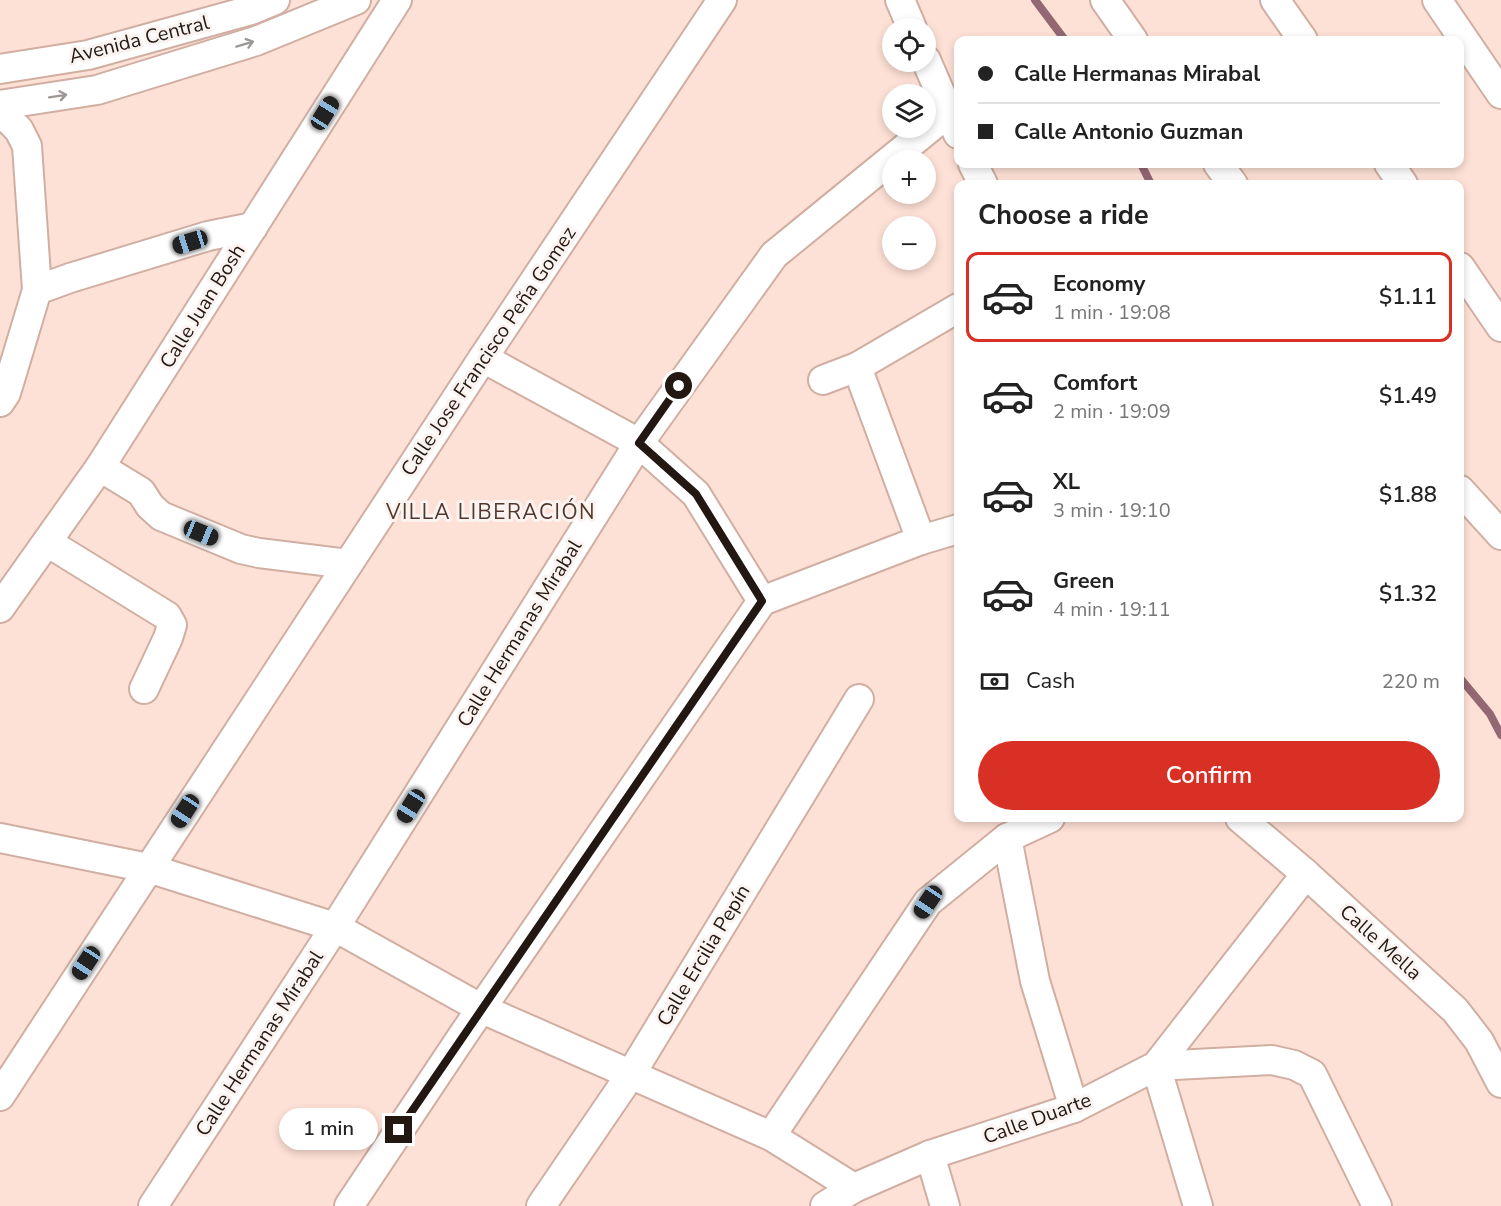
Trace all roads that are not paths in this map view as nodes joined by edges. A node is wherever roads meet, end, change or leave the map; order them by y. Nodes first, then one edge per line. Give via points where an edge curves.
1 (275, 0) edge
2 (356, 0) edge
3 (397, 0) edge
4 (722, 0) edge
5 (900, 0) edge
6 (1105, 0) edge
7 (1275, 0) edge
8 (1437, 0) edge
9 (908, 18) edge
10 (1130, 36) edge
11 (1300, 36) edge
12 (1462, 36) edge
13 (1464, 40) edge
14 (0, 69) edge
15 (931, 72) edge
16 (1501, 94) edge
17 (0, 105) edge
18 (0, 111) edge
19 (953, 123) edge
20 (253, 227) junction
21 (1464, 273) edge
22 (37, 290) junction
23 (954, 310) edge
24 (1501, 327) edge
25 (483, 358) junction
26 (857, 367) junction
27 (823, 380) dead end
28 (0, 402) edge
29 (639, 443) junction
30 (100, 467) junction
31 (1464, 494) edge
32 (954, 530) edge
33 (1500, 532) edge
34 (921, 540) junction
35 (47, 542) junction
36 (348, 564) junction
37 (762, 601) junction
38 (0, 608) edge
39 (144, 689) dead end
40 (859, 699) dead end
41 (1041, 822) edge
42 (1245, 822) edge
43 (0, 838) edge
44 (1006, 838) junction
45 (148, 868) junction
46 (1306, 874) junction
47 (335, 927) junction
48 (482, 1009) junction
49 (1156, 1066) junction
50 (631, 1074) junction
51 (1501, 1083) edge
52 (0, 1096) edge
53 (1074, 1108) junction
54 (771, 1136) junction
55 (930, 1155) junction
56 (854, 1188) junction
57 (153, 1206) edge
58 (349, 1206) edge
59 (541, 1206) edge
60 (825, 1206) edge
61 (945, 1206) edge
62 (1198, 1206) edge
63 (1377, 1206) edge

1 - 14 street, Avenida Central via 88,55
17 -> 2 street via 97,90 256,41
3 - 20 street, Calle Juan Bosh
4 - 25 street, Calle Jose Francisco Peña Gomez
5 - 9 street
6 - 10 street
7 - 11 street
8 - 12 street
13 - 16 street
15 - 19 street
18 - 22 street via 19,130 27,146
19 - 29 street, Calle Hermanas Mirabal via 774,255
20 - 22 street via 208,236
20 - 30 street, Calle Juan Bosh
21 - 24 street
22 - 28 street
23 - 26 street
25 - 29 street
25 - 36 street, Calle Jose Francisco Peña Gomez
26 - 27 street
26 - 34 street
29 - 37 street via 696,494
29 - 47 street, Calle Hermanas Mirabal
30 - 35 street, Calle Juan Bosh
30 - 36 street via 141,492 161,516 241,549
31 - 33 street
32 - 34 street
34 - 37 street
35 - 38 street, Calle Juan Bosh
35 - 39 street via 166,616 172,626
36 - 45 street, Calle Jose Francisco Peña Gomez
37 - 48 street
40 - 50 street, Calle Ercilia Pepín
41 - 44 street
42 - 46 street, Calle Mella
43 - 45 street
44 - 53 street via 1035,981
44 - 54 street via 928,902
45 - 47 street
45 - 52 street, Calle Jose Francisco Peña Gomez
46 - 49 street, Calle Duarte
46 - 51 street, Calle Mella via 1455,1010 1479,1041
47 - 48 street
47 - 57 street, Calle Hermanas Mirabal
48 - 50 street
48 - 58 street
49 - 53 street, Calle Duarte
49 - 62 street
49 - 63 street via 1272,1060 1312,1074
50 - 54 street
50 - 59 street, Calle Ercilia Pepín
53 - 55 street, Calle Duarte
54 - 56 street
55 - 56 street, Calle Duarte
55 - 61 street
56 - 60 street, Calle Duarte

